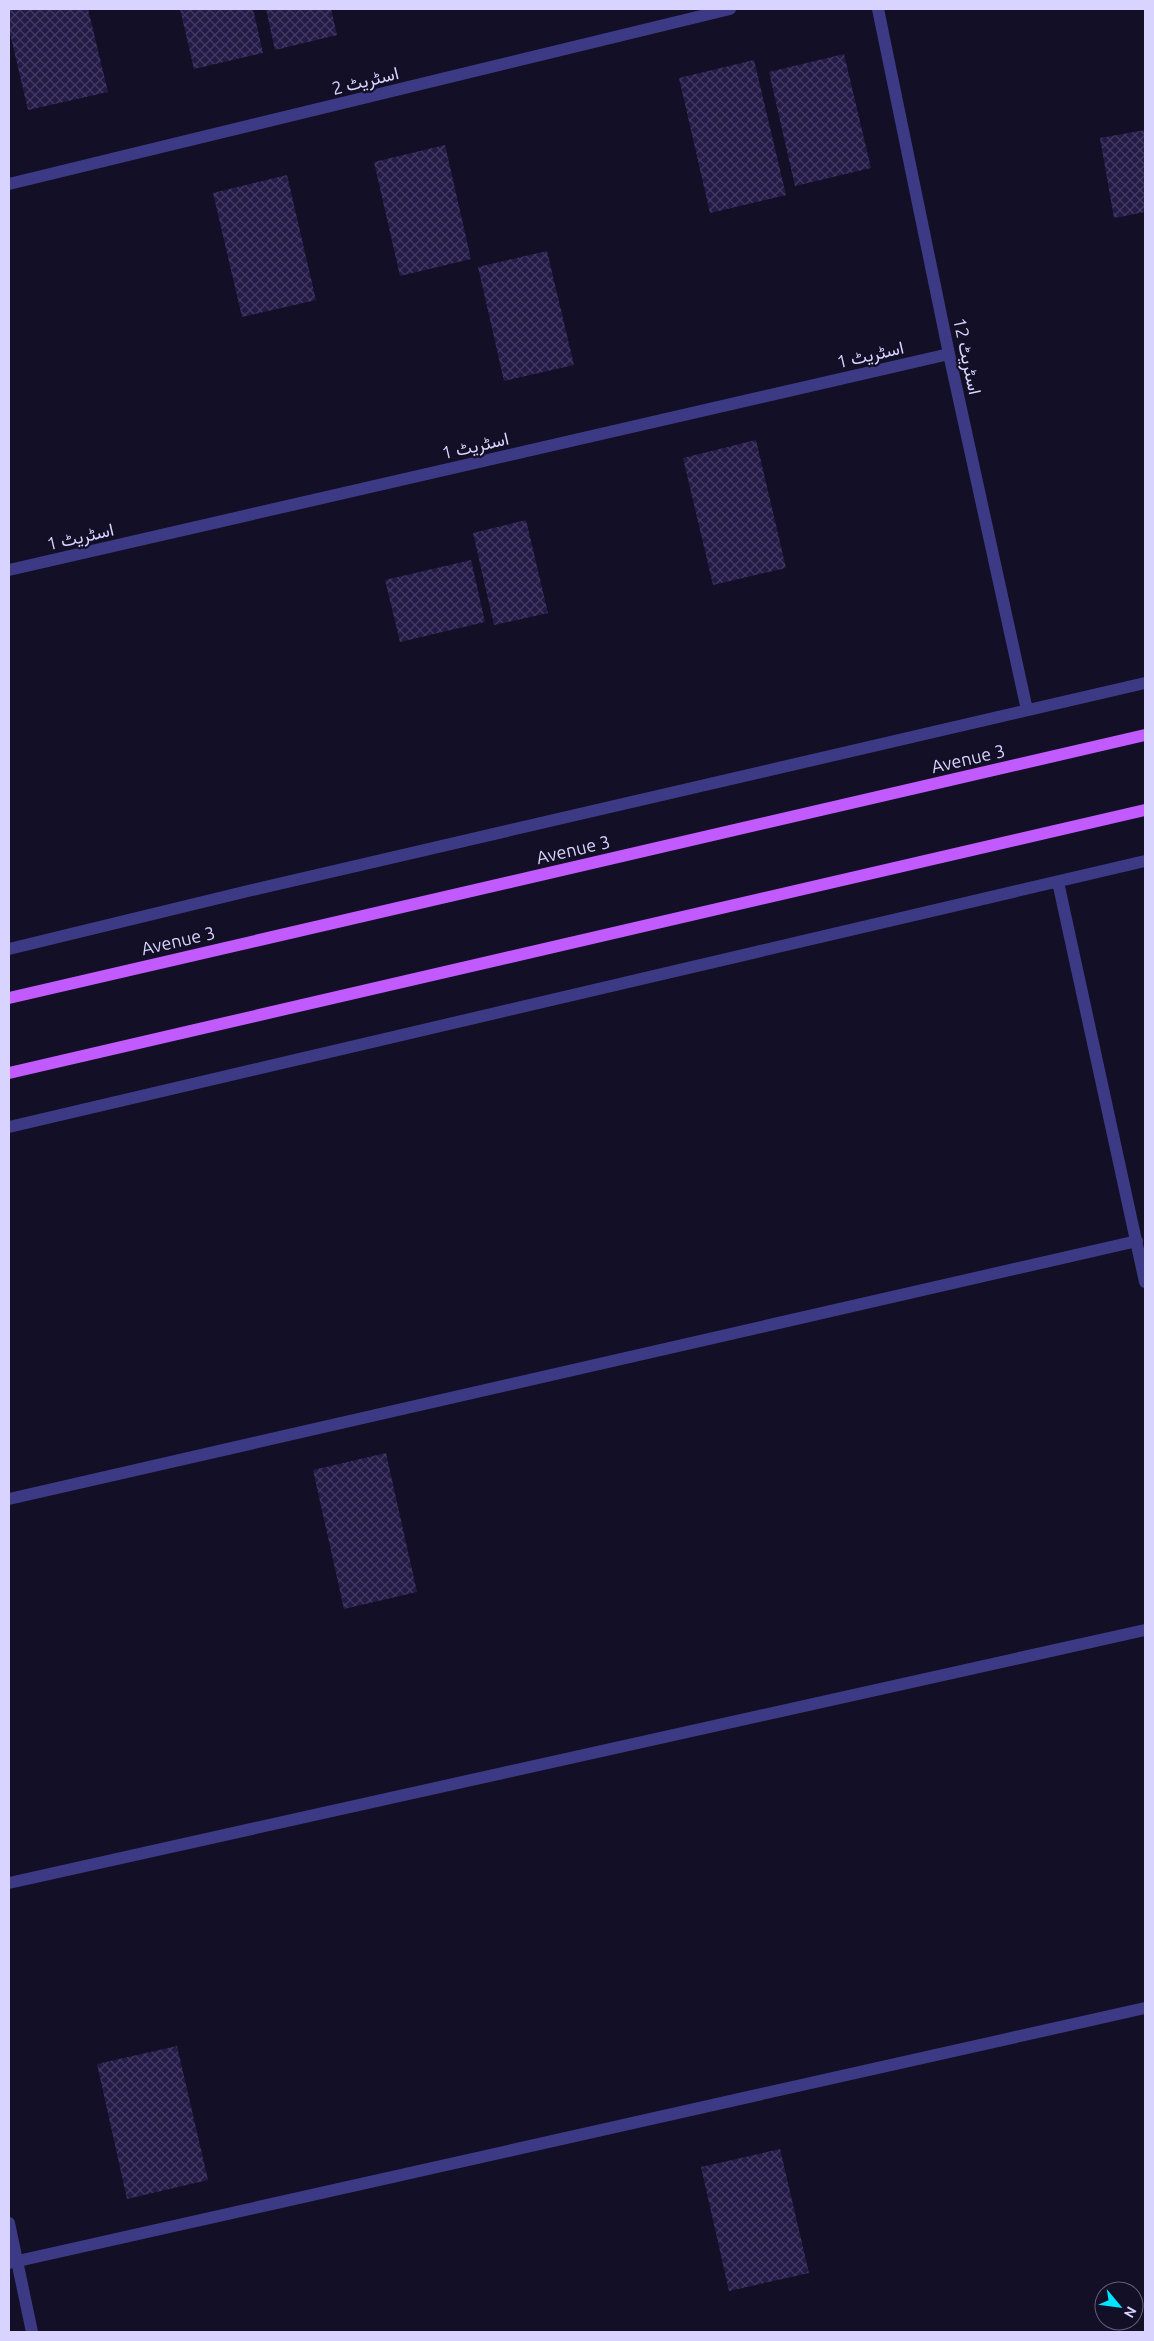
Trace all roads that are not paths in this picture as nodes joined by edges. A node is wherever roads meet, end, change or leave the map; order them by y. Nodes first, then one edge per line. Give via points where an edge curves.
1 (730, 9) edge
2 (878, 9) edge
3 (9, 184) edge
4 (949, 354) junction
5 (9, 570) edge
6 (1145, 683) edge
7 (1027, 710) junction
8 (1145, 735) edge
9 (1145, 810) edge
10 (1145, 861) edge
11 (1058, 882) junction
12 (9, 949) edge
13 (9, 998) edge
14 (9, 1073) edge
15 (9, 1127) edge
16 (1136, 1241) junction
17 (1145, 1282) edge
18 (9, 1499) edge
19 (1145, 1630) edge
20 (9, 1883) edge
21 (1145, 2008) edge
22 (9, 2223) edge
23 (13, 2262) edge
24 (32, 2332) edge

1 - 3 street, اسٹریٹ 2
2 - 4 street, اسٹریٹ 12
4 - 5 street, اسٹریٹ 1
4 - 7 street, اسٹریٹ 12
6 - 7 street
7 - 12 street
8 - 13 main road, Avenue 3
9 - 14 main road
10 - 11 street
11 - 15 street
11 - 16 street
16 - 17 street
16 - 18 street
19 - 20 street
21 - 23 street
22 - 23 street
23 - 24 street

